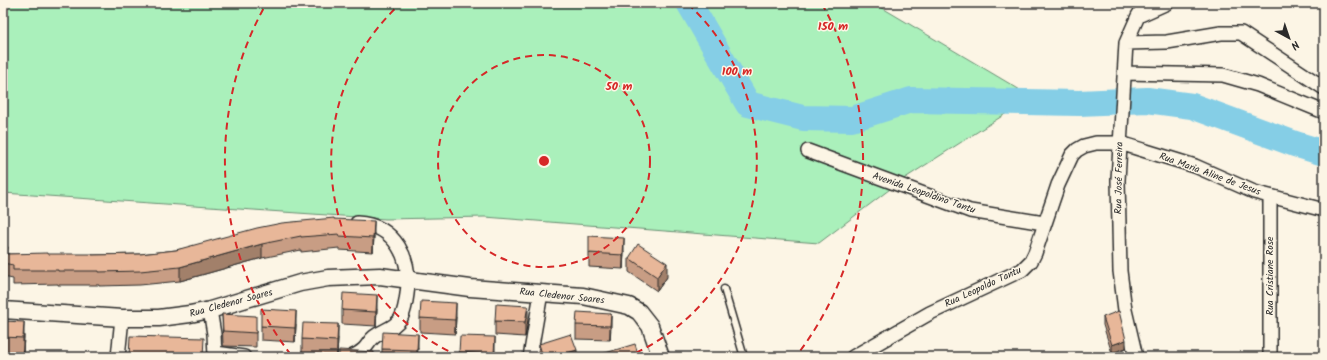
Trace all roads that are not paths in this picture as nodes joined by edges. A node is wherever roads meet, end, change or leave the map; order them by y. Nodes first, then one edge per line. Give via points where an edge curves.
1 (1146, 3) edge
2 (1167, 3) edge
3 (1138, 16) junction
4 (1126, 43) junction
5 (1124, 73) junction
6 (1324, 88) edge
7 (1324, 112) edge
8 (1120, 143) junction
9 (808, 151) dead end
10 (1270, 196) junction
11 (1324, 210) edge
12 (342, 223) edge
13 (1044, 223) junction
14 (409, 280) junction
15 (724, 289) dead end
16 (541, 293) junction
17 (3, 310) edge
18 (210, 310) junction
19 (122, 318) junction
20 (215, 355) edge
21 (118, 357) edge
22 (244, 357) edge
23 (351, 357) edge
24 (530, 357) edge
25 (661, 357) edge
26 (744, 357) edge
27 (853, 357) edge
28 (1136, 357) edge
29 (1270, 357) edge

1 - 3 street, Rua José Ferreira
2 - 3 street
3 - 4 street, Rua José Ferreira
4 - 5 street, Rua José Ferreira
4 - 6 street via 1168,42 1221,33 1241,33
5 - 7 street via 1223,75 1258,85
5 - 8 street, Rua José Ferreira
8 - 10 street, Rua Maria Aline de Jesus via 1195,166 1254,192
8 - 13 street, Rua Leopoldo Tantu via 1084,146 1072,155
8 - 28 street, Rua José Ferreira via 1120,271 1125,310
9 - 13 street, Avenida Leopoldino Tantu via 970,210
10 - 11 street, Rua Maria Aline de Jesus
10 - 29 street, Rua Cristiane Rose
12 - 14 street via 374,226 388,235 399,246 405,258
13 - 27 street, Rua Leopoldo Tantu via 1032,261 1022,270 930,313
14 - 16 street, Rua Cledenor Soares
14 - 18 street, Rua Cledenor Soares via 380,276 328,278 300,283
14 - 23 street via 402,317 393,327 372,338 363,350
15 - 26 lane
16 - 24 street
16 - 25 street, Rua Cledenor Soares via 583,296 629,306 639,312 650,326
17 - 19 street, Rua Cledenor Soares
18 - 19 street, Rua Cledenor Soares via 159,318
18 - 20 street
19 - 21 street
20 - 22 street

